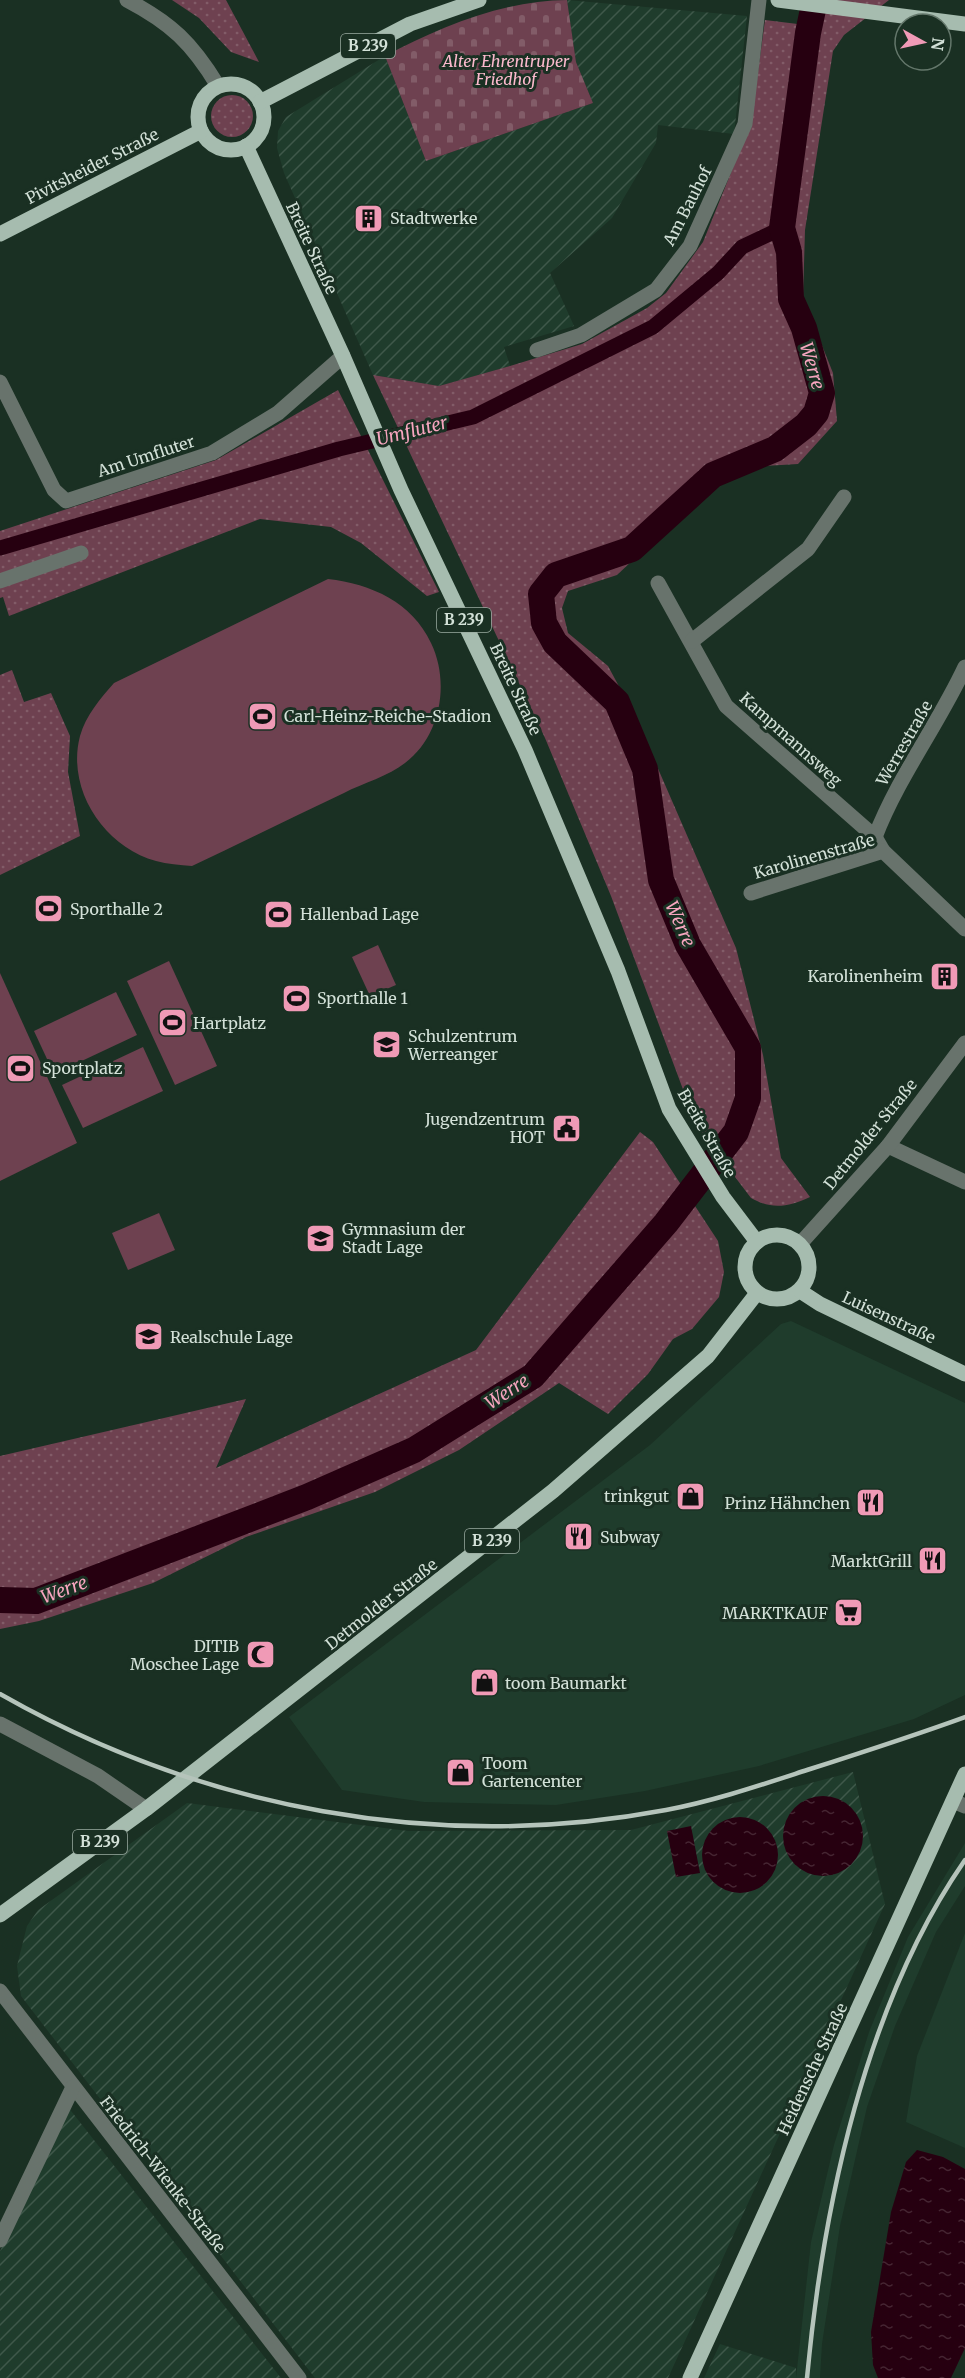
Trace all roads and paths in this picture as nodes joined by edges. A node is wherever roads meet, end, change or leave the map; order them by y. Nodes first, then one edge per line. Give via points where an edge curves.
1 (127, 0) edge
2 (479, 0) edge
3 (759, 0) edge
4 (783, 0) edge
5 (965, 24) edge
6 (218, 86) junction
7 (260, 102) junction
8 (201, 131) junction
9 (246, 146) junction
10 (0, 234) edge
11 (537, 350) dead end
12 (343, 356) junction
13 (0, 382) edge
14 (844, 497) dead end
15 (81, 553) dead end
16 (0, 581) edge
17 (658, 582) dead end
18 (692, 640) junction
19 (965, 667) edge
20 (875, 837) junction
21 (883, 851) junction
22 (751, 893) dead end
23 (965, 929) edge
24 (965, 1043) edge
25 (888, 1146) junction
26 (965, 1182) edge
27 (757, 1242) junction
28 (800, 1244) junction
29 (800, 1291) junction
30 (757, 1293) junction
31 (965, 1374) edge
32 (0, 1724) edge
33 (965, 1774) edge
34 (959, 1803) edge
35 (146, 1809) junction
36 (0, 1915) edge
37 (0, 1991) edge
38 (73, 2087) junction
39 (0, 2240) edge
40 (299, 2378) edge
41 (690, 2378) edge

1 - 6 street via 160,18 195,51
2 - 7 main road, B 239 via 410,24
3 - 11 street, Am Bauhof via 745,124 690,246 656,290 580,335
4 - 5 main road
6 - 7 main road via 237,84 255,94
6 - 8 main road via 209,92 198,110
7 - 9 main road via 264,122
8 - 9 main road via 220,148
8 - 10 main road, Pivitsheider Straße
9 - 12 main road, Breite Straße / B 239
12 - 13 street, Am Umfluter via 278,413 212,453 66,501 54,490
12 - 27 main road, Breite Straße / B 239 via 401,490 525,750 614,962 669,1109 723,1197
14 - 18 street via 808,549
15 - 16 street
17 - 18 street, Kampmannsweg
18 - 20 street, Kampmannsweg via 726,706
19 - 20 street, Werrestraße via 884,813
20 - 21 street, Kampmannsweg
21 - 22 street, Karolinenstraße
21 - 23 street, Karolinenstraße
24 - 25 street, Detmolder Straße
25 - 26 street
25 - 28 street, Detmolder Straße
27 - 28 main road via 775,1235
27 - 30 main road via 749,1252 745,1271
28 - 29 main road via 810,1268
29 - 30 main road via 779,1300
29 - 31 main road, Luisenstraße
30 - 35 main road, Detmolder Straße / B 239 via 708,1356 577,1471 499,1536
32 - 35 street via 98,1776
33 - 34 main road, Heidensche Straße
34 - 41 main road, Heidensche Straße
35 - 36 main road, Detmolder Straße / B 239
37 - 38 street, Friedrich-Wienke-Straße
38 - 39 street
38 - 40 street, Friedrich-Wienke-Straße

